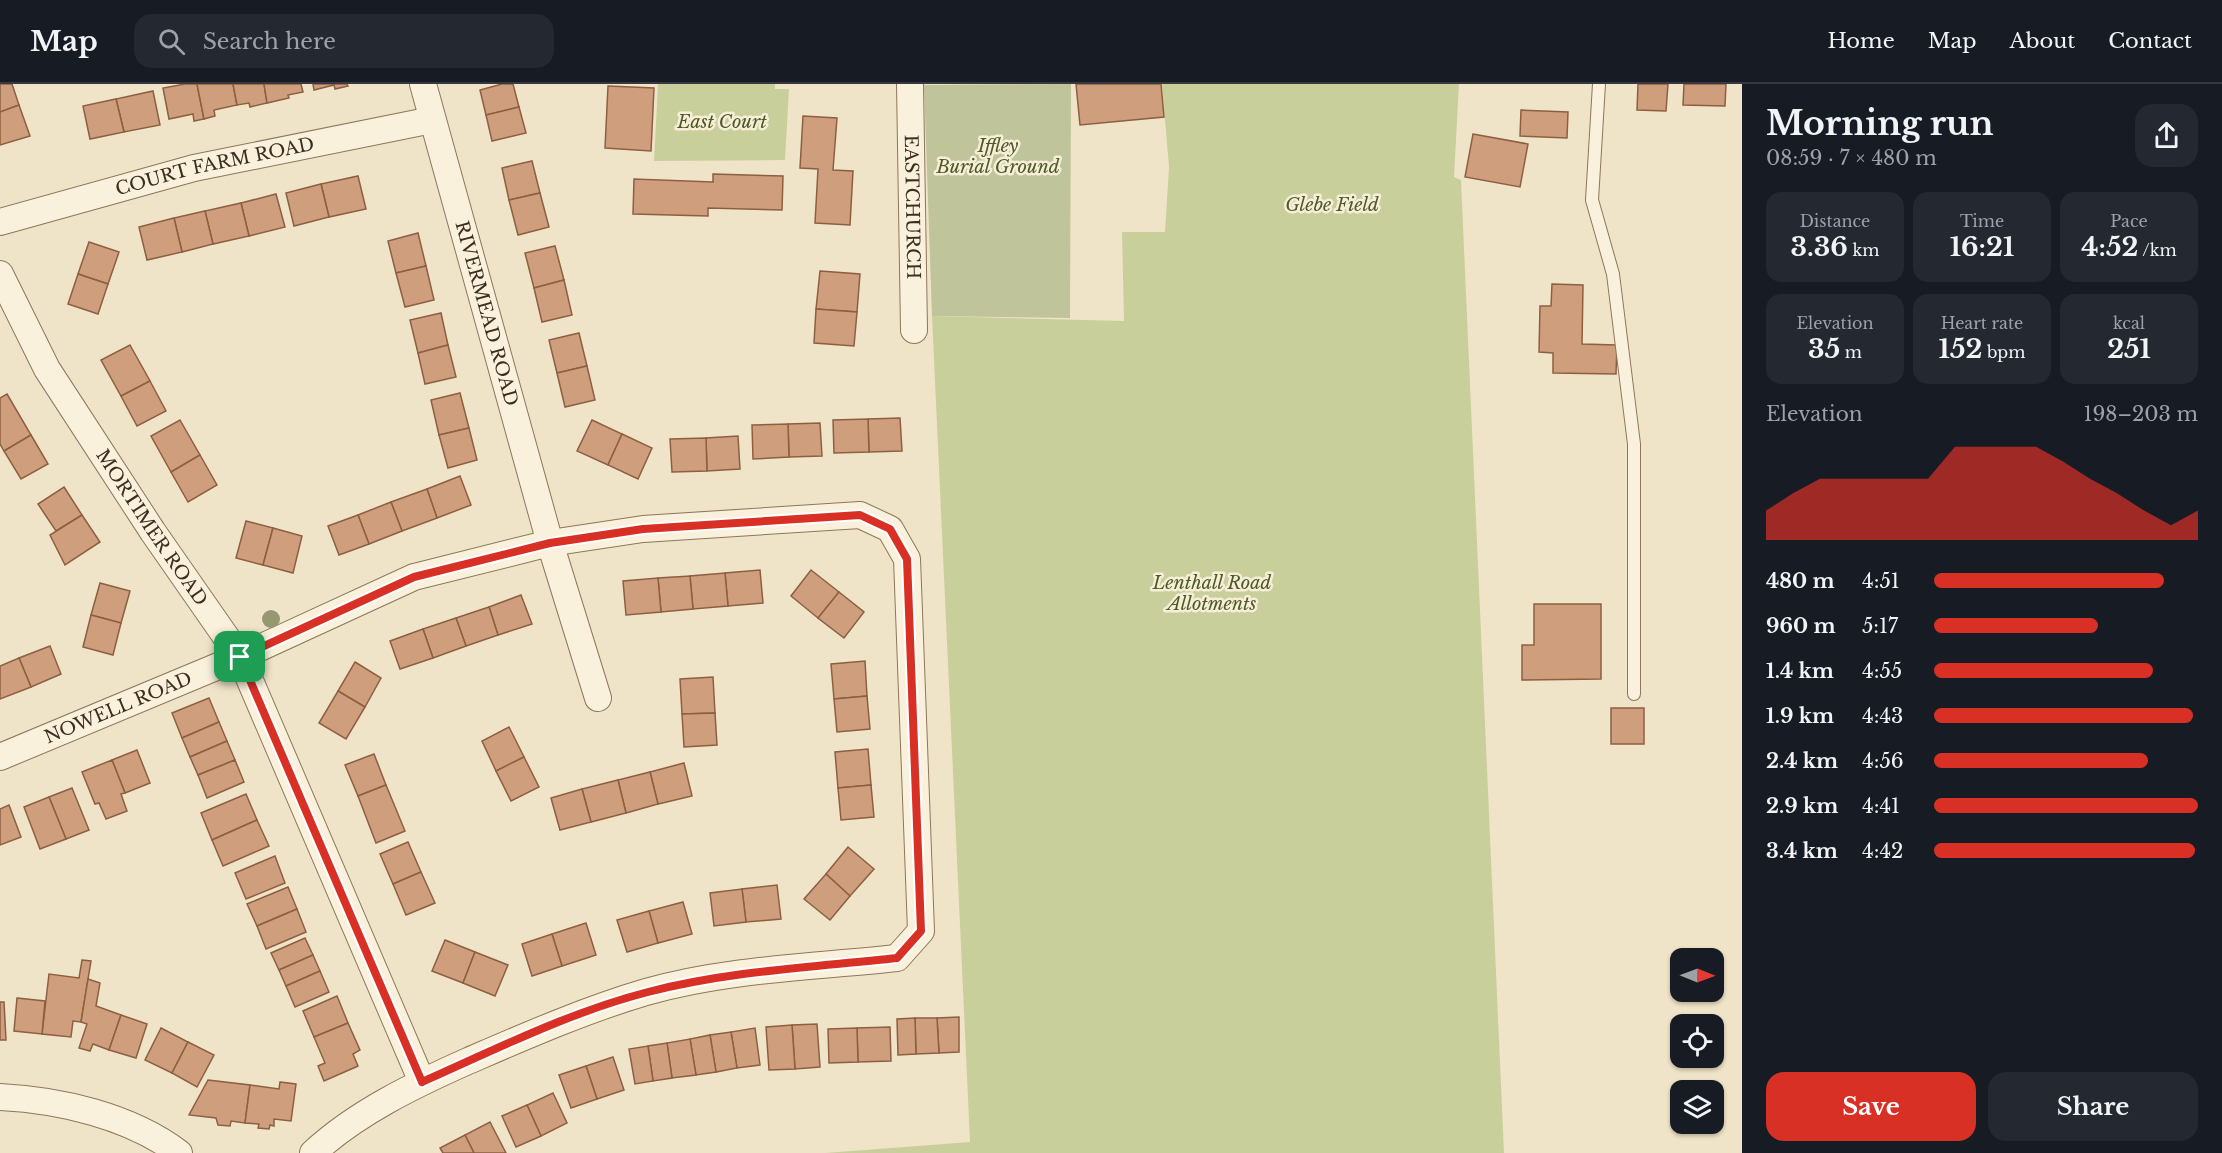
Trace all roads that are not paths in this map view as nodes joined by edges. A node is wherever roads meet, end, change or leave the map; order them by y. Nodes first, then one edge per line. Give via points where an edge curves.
1 (423, 84) edge
2 (910, 84) edge
3 (1599, 84) edge
4 (432, 120) junction
5 (0, 222) edge
6 (0, 274) edge
7 (914, 330) dead end
8 (550, 543) junction
9 (240, 657) junction
10 (1634, 694) dead end
11 (598, 698) dead end
12 (0, 757) edge
13 (422, 1082) junction
14 (0, 1098) edge
15 (179, 1153) edge
16 (313, 1153) edge

1 - 4 street, RIVERMEAD ROAD
2 - 7 street, EASTCHURCH
3 - 10 lane via 1592,200 1613,274 1634,444
4 - 5 street, COURT FARM ROAD via 194,168
4 - 8 street, RIVERMEAD ROAD
6 - 9 street, MORTIMER ROAD via 47,369
8 - 9 street, NOWELL ROAD via 414,577
8 - 11 street, RIVERMEAD ROAD
8 - 13 street, NOWELL ROAD via 643,529 860,515 890,529 907,559 921,931 897,958 718,977 647,992 544,1028
9 - 12 street, NOWELL ROAD
9 - 13 street, MORTIMER ROAD
13 - 16 street via 331,1136
14 - 15 street via 84,1110 144,1133

